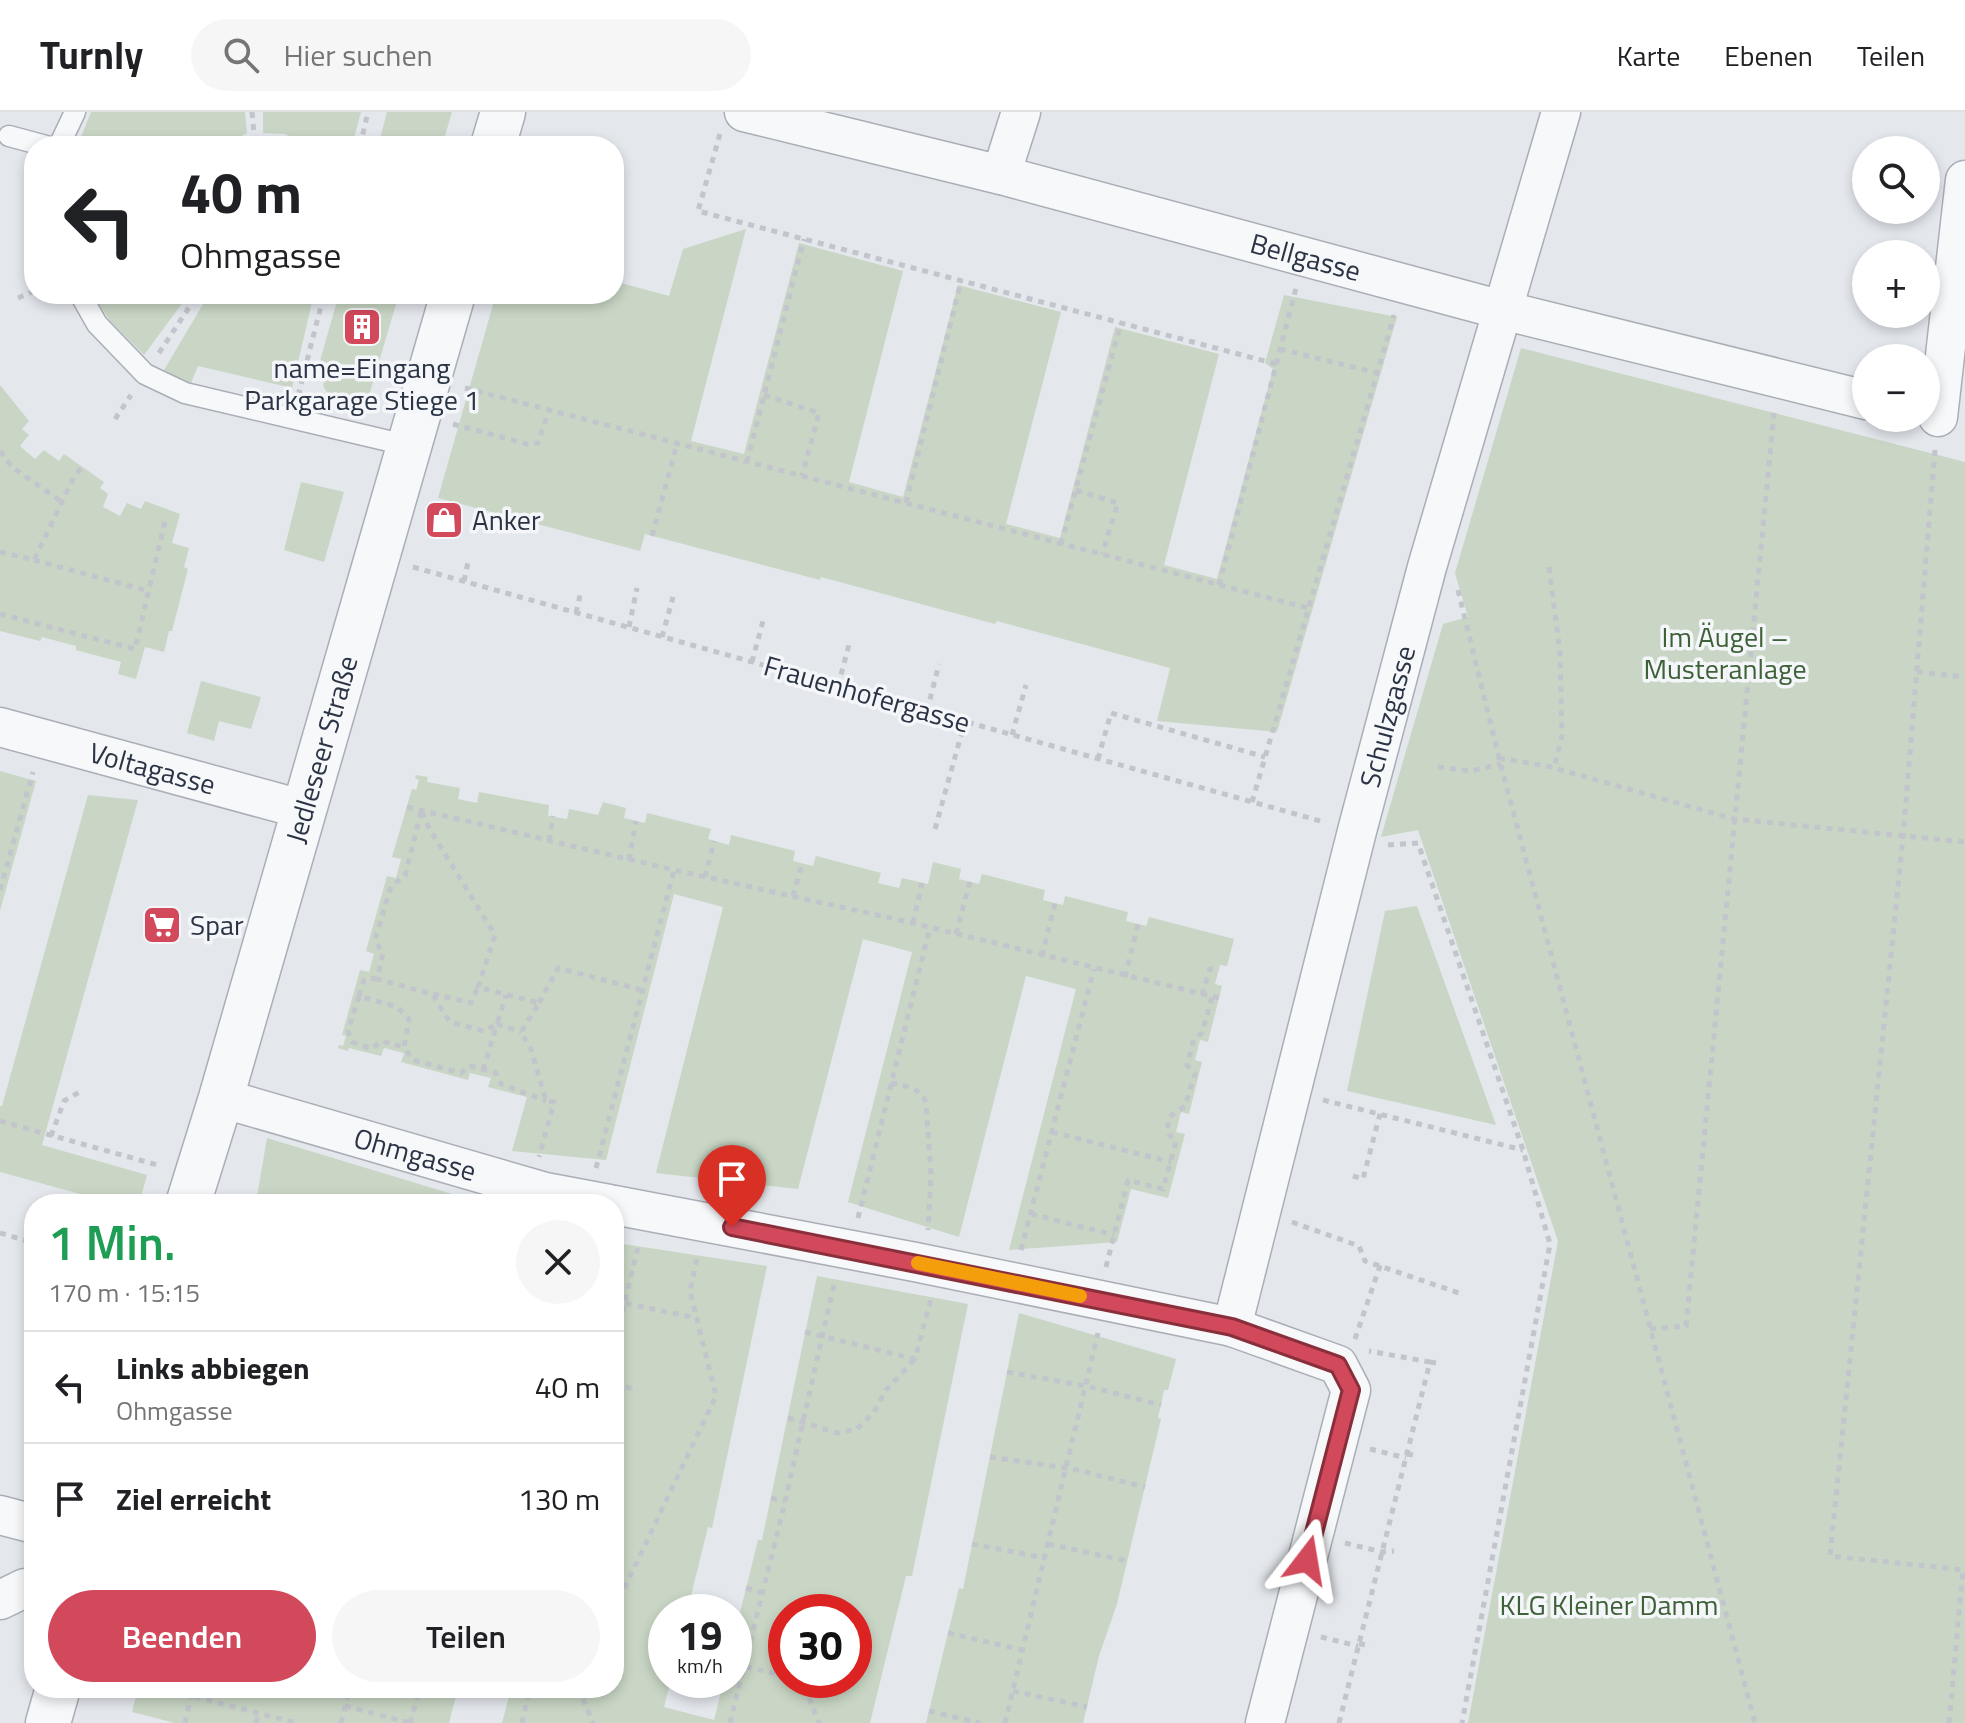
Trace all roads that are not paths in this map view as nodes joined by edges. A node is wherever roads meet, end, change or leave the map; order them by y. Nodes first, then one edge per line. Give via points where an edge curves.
1 (75, 112) edge
2 (503, 112) edge
3 (1021, 112) edge
4 (1561, 112) edge
5 (733, 119) edge
6 (9, 136) dead end
7 (64, 136) edge
8 (496, 136) edge
9 (24, 140) edge
10 (1001, 175) junction
11 (1965, 180) edge
12 (86, 304) edge
13 (450, 304) edge
14 (1502, 310) junction
15 (1852, 397) edge
16 (418, 413) junction
17 (1943, 417) edge
18 (0, 727) edge
19 (305, 810) junction
20 (221, 1098) junction
21 (192, 1190) edge
22 (559, 1194) edge
23 (624, 1207) edge
24 (1232, 1327) junction
25 (0, 1515) edge
26 (24, 1521) edge
27 (24, 1588) edge
28 (0, 1600) edge
29 (55, 1698) edge
30 (48, 1723) edge
31 (1265, 1723) edge

1 - 7 lane
2 - 8 street
3 - 10 street
4 - 14 street, Schulzgasse
5 - 10 street, Bellgasse
6 - 9 lane
10 - 14 street, Bellgasse
11 - 17 street
12 - 16 lane via 97,324 145,374 185,393 307,423
13 - 16 street, Jedleseer Straße
14 - 15 street, Bellgasse
14 - 24 street, Schulzgasse via 1427,567
16 - 19 street, Jedleseer Straße
18 - 19 street, Voltagasse
19 - 20 street, Jedleseer Straße
20 - 21 street, Jedleseer Straße
20 - 22 street, Ohmgasse
23 - 24 street, Ohmgasse
24 - 31 street, Ohmgasse via 1345,1356 1351,1390
25 - 26 street
27 - 28 street
29 - 30 street

